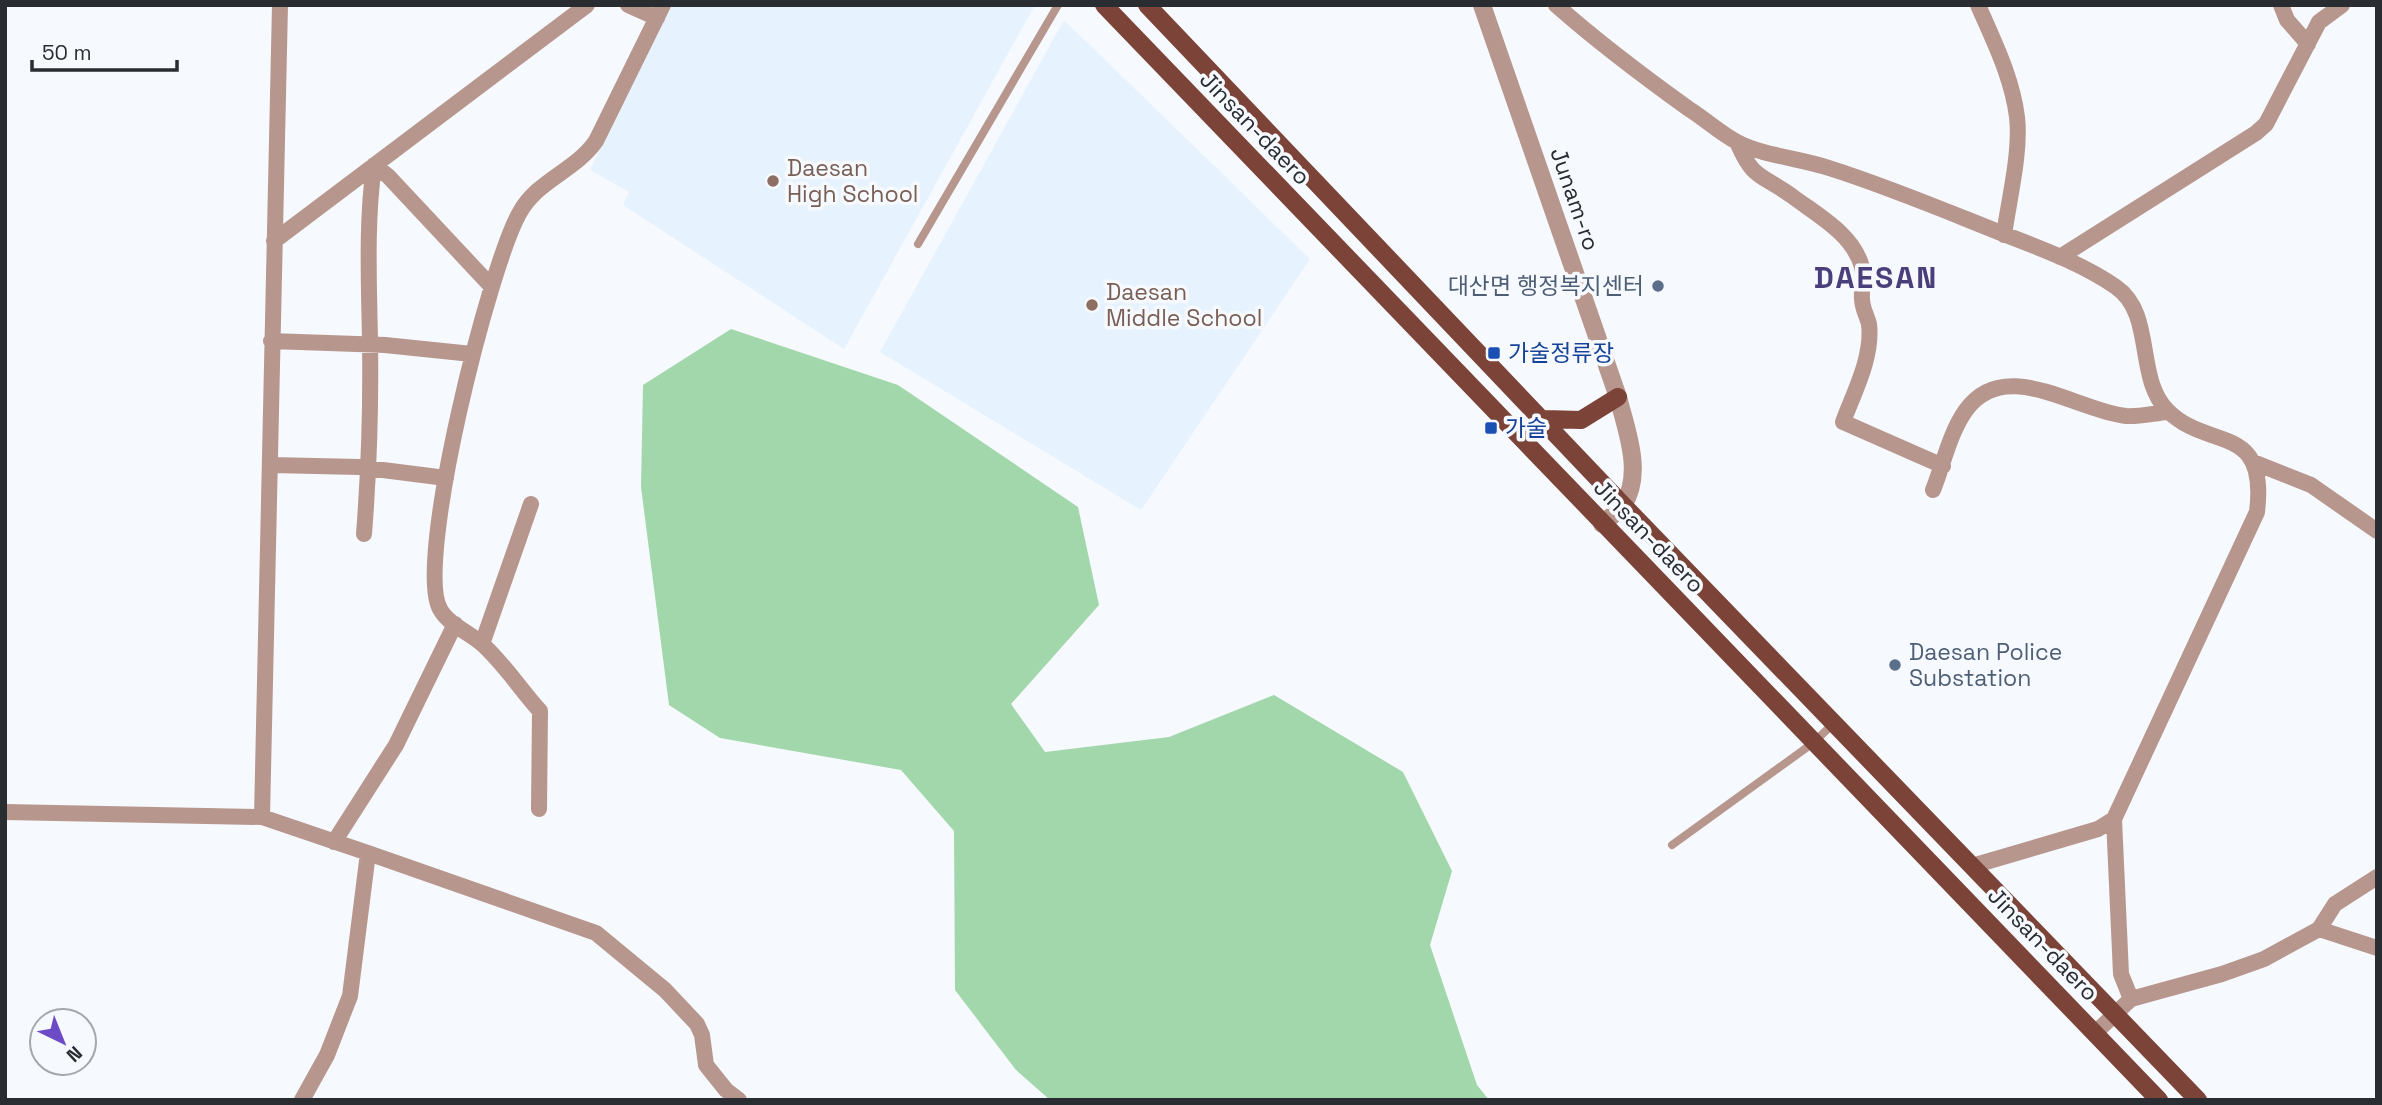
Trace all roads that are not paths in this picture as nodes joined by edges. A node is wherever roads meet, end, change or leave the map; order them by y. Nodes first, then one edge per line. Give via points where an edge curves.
1 (280, 5) edge
2 (587, 5) edge
3 (628, 5) edge
4 (1058, 5) edge
5 (1104, 5) edge
6 (1147, 5) edge
7 (1482, 5) edge
8 (1556, 5) edge
9 (1978, 5) edge
10 (2281, 5) edge
11 (2342, 5) edge
12 (660, 12) edge
13 (2308, 44) junction
14 (1737, 142) junction
15 (374, 166) junction
16 (2004, 234) junction
17 (274, 241) junction
18 (918, 244) dead end
19 (2060, 257) junction
20 (491, 286) junction
21 (271, 341) junction
22 (370, 344) junction
23 (472, 354) junction
24 (1618, 397) junction
25 (2168, 412) junction
26 (1544, 419) junction
27 (2253, 462) junction
28 (271, 465) junction
29 (1943, 466) junction
30 (369, 468) junction
31 (446, 478) junction
32 (1933, 490) dead end
33 (531, 504) dead end
34 (1623, 505) junction
35 (1602, 524) junction
36 (2377, 531) edge
37 (364, 534) dead end
38 (455, 624) junction
39 (482, 644) junction
40 (1834, 723) junction
41 (1813, 743) junction
42 (539, 809) dead end
43 (5, 813) edge
44 (262, 817) junction
45 (2114, 819) junction
46 (334, 842) junction
47 (1672, 845) dead end
48 (368, 853) junction
49 (1972, 866) junction
50 (2377, 877) edge
51 (2319, 929) junction
52 (2377, 948) edge
53 (2131, 999) junction
54 (2115, 1016) junction
55 (2095, 1033) junction
56 (302, 1100) edge
57 (739, 1100) edge
58 (2159, 1100) edge
59 (2198, 1100) edge

1 - 17 street
2 - 15 street
3 - 12 street
4 - 18 lane
5 - 35 main road, Jinsan-daero
6 - 26 main road, Jinsan-daero
7 - 24 street, Junam-ro
8 - 14 street via 1615,57
9 - 16 street via 2007,73 2017,117
10 - 13 street via 2287,20
11 - 13 street via 2319,22
12 - 20 street via 591,148 527,200 509,233
13 - 19 street via 2266,124 2256,133
14 - 16 street via 1871,181
14 - 29 street via 1748,168 1841,233 1863,269 1861,298 1869,338 1843,422
15 - 17 street
15 - 20 street
15 - 22 street via 368,208
16 - 19 street
17 - 21 street
19 - 25 street via 2117,288 2132,303 2151,382
20 - 23 street
21 - 22 street
21 - 28 street
22 - 23 street
22 - 30 street
23 - 31 street
24 - 26 main road via 1581,420
24 - 34 street, Junam-ro via 1633,467
25 - 27 street via 2235,443
25 - 29 street via 2126,416 2003,385 1985,390 1964,413
26 - 34 main road, Jinsan-daero
27 - 36 street via 2311,485
27 - 45 street via 2260,489 2257,512
28 - 30 street
28 - 44 street
29 - 32 street
30 - 31 street
30 - 37 street
31 - 38 street via 433,587 440,610
33 - 39 street
34 - 35 street
34 - 40 main road, Jinsan-daero
35 - 41 main road, Jinsan-daero
38 - 39 street
38 - 46 street via 396,745
39 - 42 street via 540,711
40 - 41 lane
40 - 49 main road, Jinsan-daero
41 - 47 lane
41 - 55 main road, Jinsan-daero
43 - 44 street
44 - 46 street
45 - 49 street via 2098,829
45 - 53 street via 2121,974
46 - 48 street
48 - 56 street via 350,996 327,1055
48 - 57 street via 596,933 665,990 697,1024 706,1065
49 - 54 main road, Jinsan-daero
50 - 51 street via 2335,904
51 - 52 street
51 - 53 street via 2264,959
53 - 54 street
54 - 55 street
54 - 59 main road, Jinsan-daero
55 - 58 main road, Jinsan-daero

